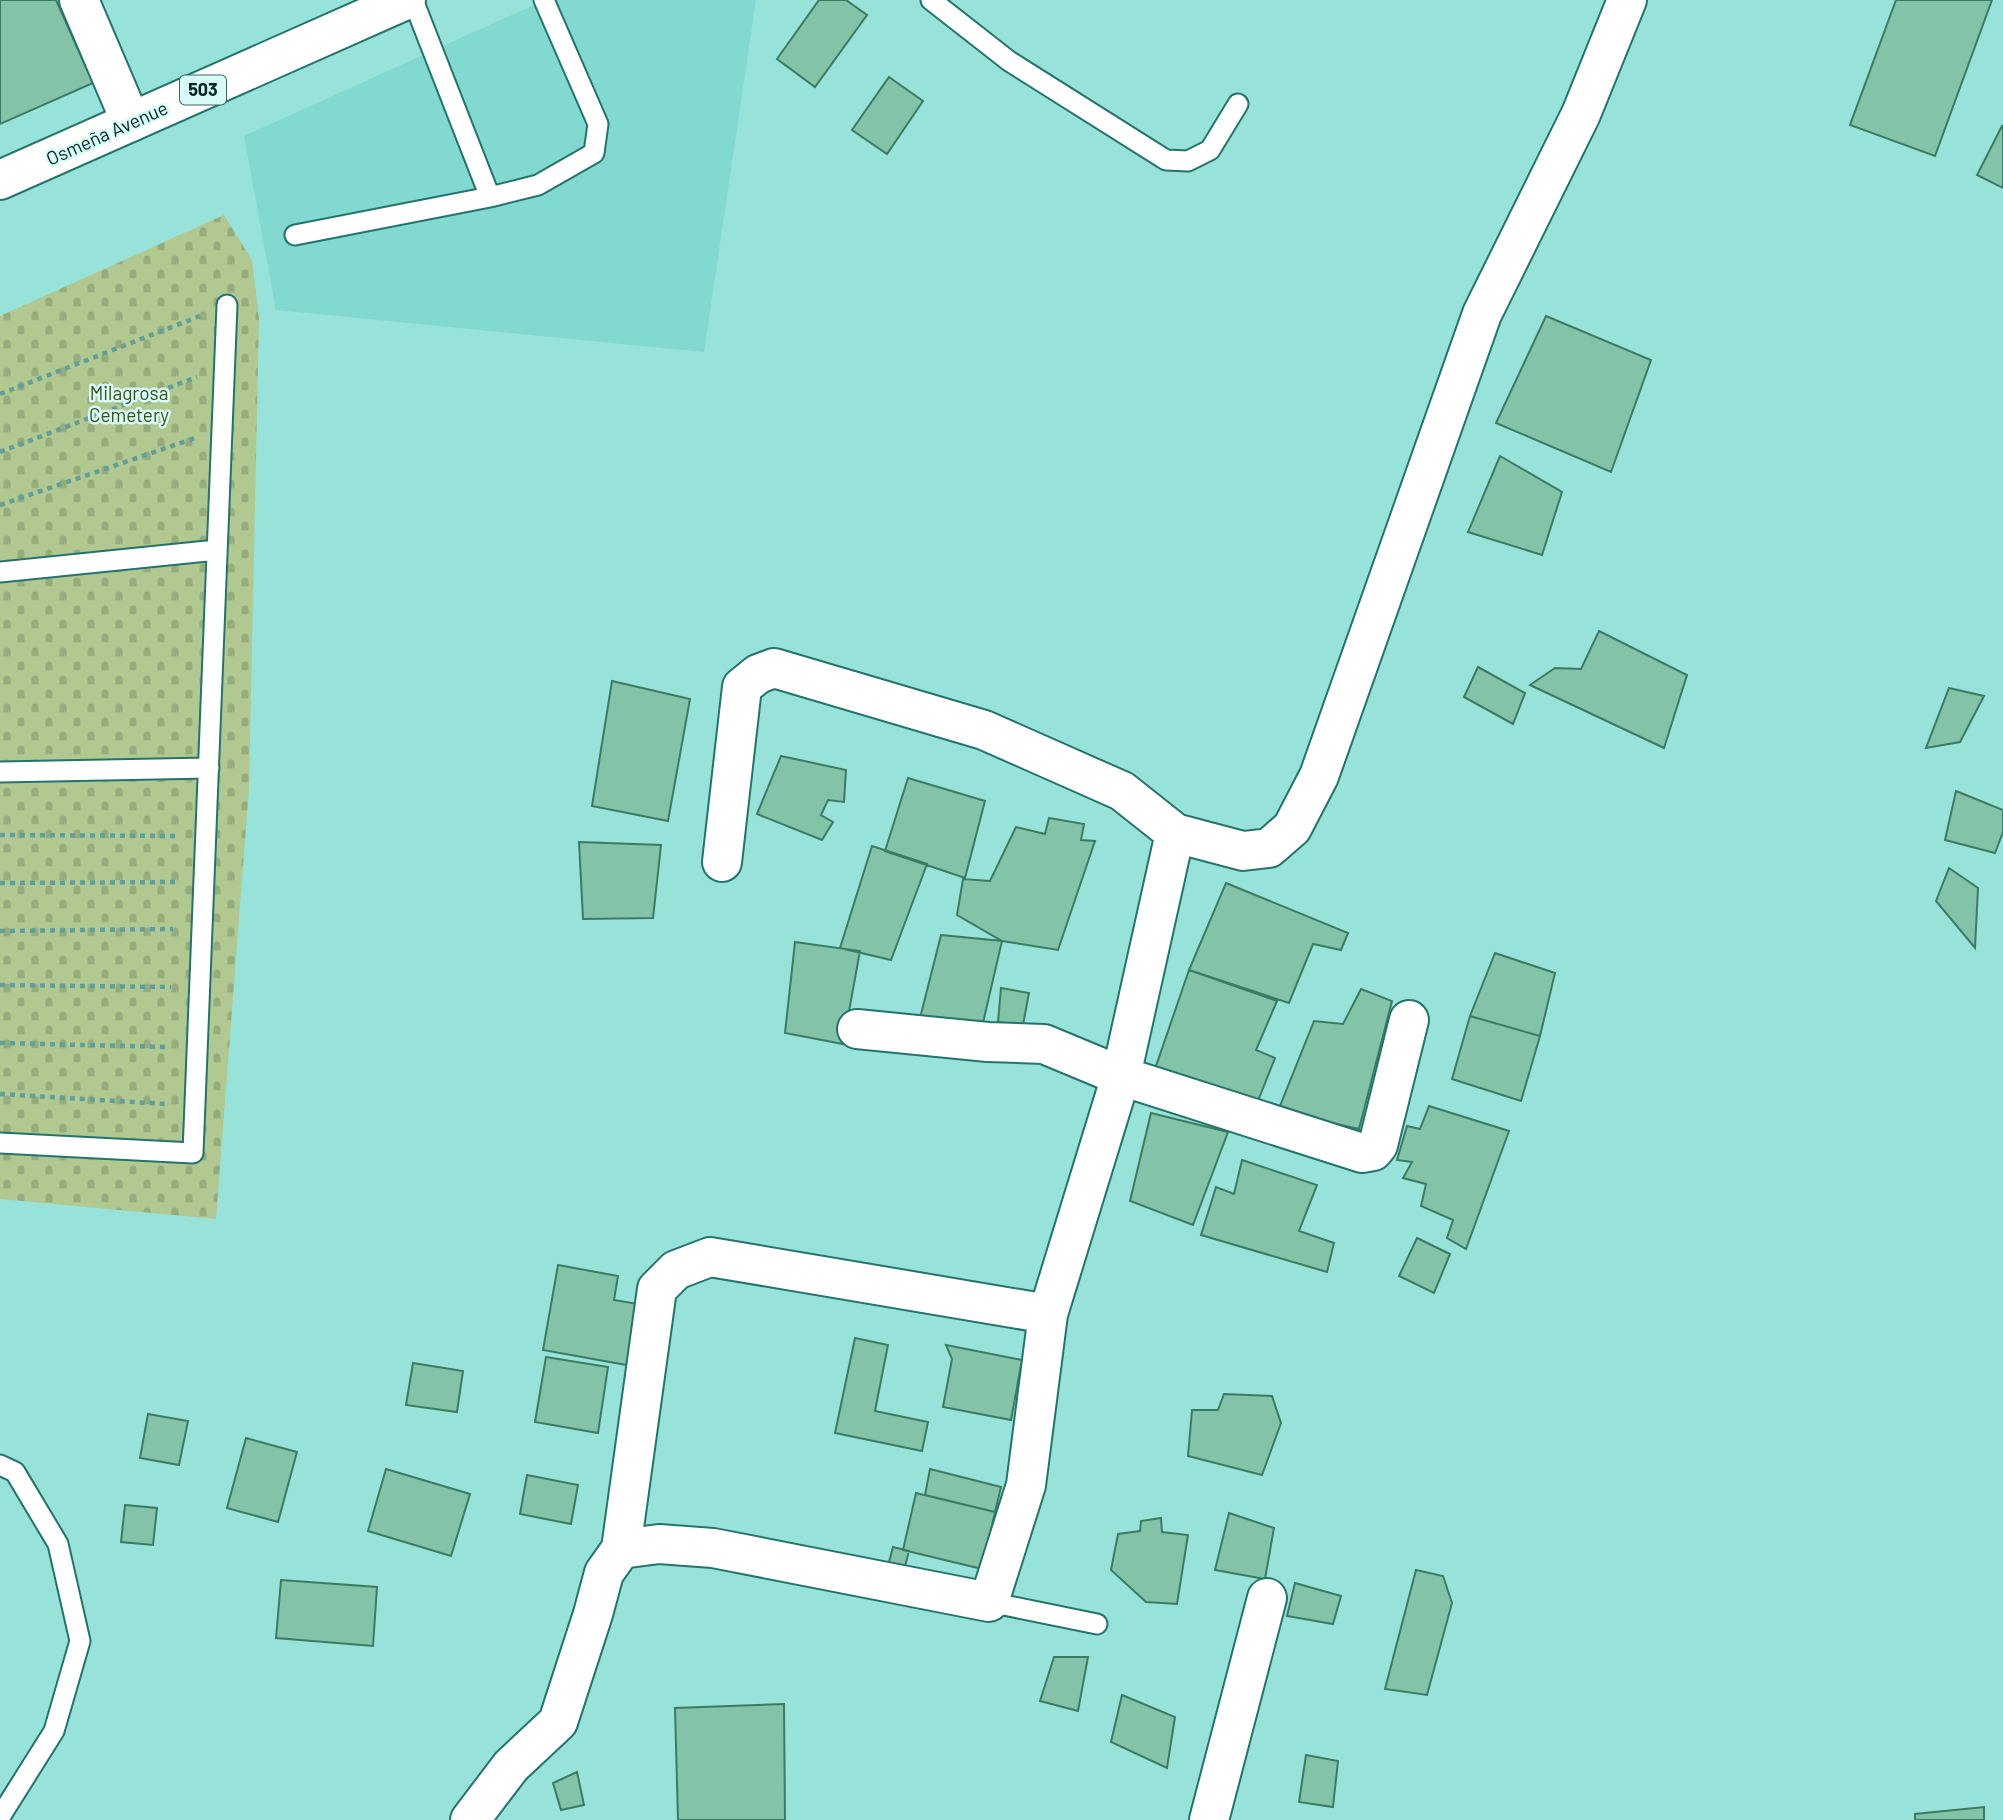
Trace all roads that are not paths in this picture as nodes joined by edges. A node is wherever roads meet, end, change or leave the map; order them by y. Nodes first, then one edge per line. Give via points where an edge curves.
1 (79, 0) edge
2 (406, 0) edge
3 (413, 0) edge
4 (544, 0) edge
5 (930, 0) edge
6 (1627, 0) edge
7 (1238, 104) dead end
8 (131, 122) junction
9 (0, 180) edge
10 (490, 197) junction
11 (295, 235) dead end
12 (227, 305) road end
13 (217, 550) junction
14 (0, 572) edge
15 (209, 768) junction
16 (0, 772) edge
17 (1175, 833) junction
18 (722, 862) dead end
19 (1409, 1020) dead end
20 (857, 1029) dead end
21 (1122, 1076) junction
22 (0, 1143) edge
23 (1048, 1314) junction
24 (0, 1465) edge
25 (621, 1549) junction
26 (1267, 1598) dead end
27 (989, 1602) junction
28 (1097, 1624) dead end
29 (0, 1817) edge
30 (470, 1820) edge
31 (1209, 1820) edge

1 - 8 street
2 - 8 street, Osmeña Avenue / 503
3 - 10 lane
4 - 10 lane via 598,124 594,153 538,186
5 - 7 lane via 1009,61 1166,160 1188,161 1210,150
6 - 17 street via 1581,114 1482,314 1319,775 1292,828 1269,848 1243,851
8 - 9 street, Osmeña Avenue / 503
10 - 11 lane
12 - 13 lane
13 - 14 lane
13 - 15 lane
15 - 16 lane
15 - 22 lane via 193,1153
17 - 18 street via 1122,791 984,730 774,668 742,687
17 - 21 street
19 - 21 street via 1373,1152 1362,1153
20 - 21 street via 1044,1044
21 - 23 street
23 - 25 street via 710,1257 676,1270 657,1289
23 - 27 street via 1026,1485
24 - 29 lane via 15,1472 58,1544 80,1641 54,1731
25 - 27 street via 659,1544 713,1548
25 - 30 street via 604,1573 558,1722 510,1766
26 - 31 street
27 - 28 lane

